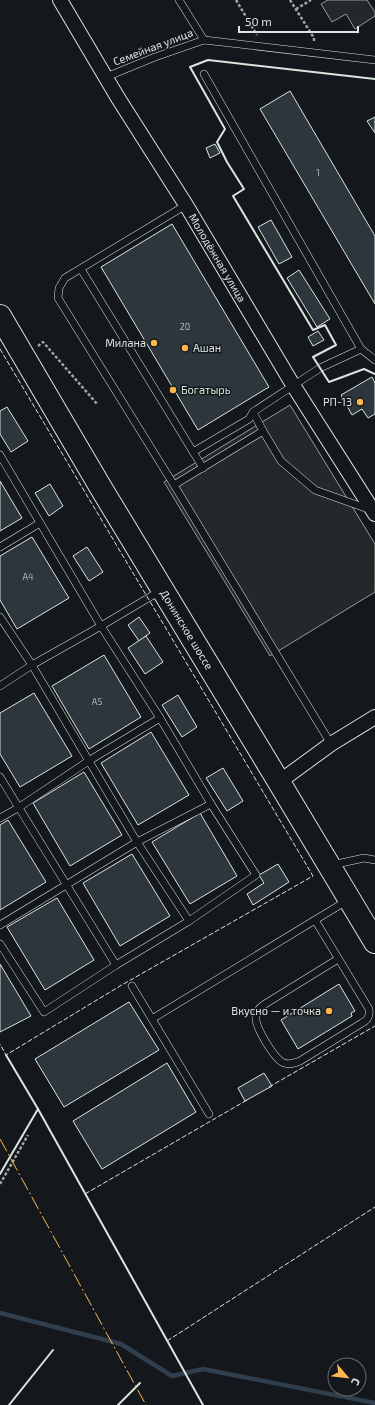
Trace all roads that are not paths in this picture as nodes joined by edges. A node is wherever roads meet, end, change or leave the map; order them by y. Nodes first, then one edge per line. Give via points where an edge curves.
1 (60, 0) edge
2 (179, 0) edge
3 (204, 40) junction
4 (375, 60) edge
5 (204, 74) dead end
6 (106, 77) junction
7 (186, 205) junction
8 (81, 269) junction
9 (0, 316) edge
10 (361, 349) junction
11 (375, 360) edge
12 (293, 385) junction
13 (253, 412) junction
14 (263, 431) junction
15 (193, 452) junction
16 (0, 455) edge
17 (203, 468) junction
18 (174, 485) junction
19 (374, 512) edge
20 (40, 523) junction
21 (0, 547) edge
22 (163, 589) junction
23 (0, 617) edge
24 (101, 626) junction
25 (32, 665) junction
26 (0, 686) edge
27 (375, 717) edge
28 (160, 718) junction
29 (331, 744) junction
30 (90, 760) junction
31 (0, 777) edge
32 (279, 782) junction
33 (211, 804) junction
34 (18, 808) junction
35 (0, 818) edge
36 (138, 842) junction
37 (375, 860) edge
38 (329, 866) junction
39 (68, 885) junction
40 (349, 900) junction
41 (189, 920) junction
42 (315, 920) junction
43 (0, 925) edge
44 (372, 933) edge
45 (0, 944) edge
46 (338, 959) junction
47 (116, 965) junction
48 (132, 986) dead end
49 (152, 1019) junction
50 (210, 1114) dead end

1 - 6 street, Молодёжная улица
2 - 3 lane
3 - 4 lane, Семейная улица
3 - 6 lane, Семейная улица
5 - 10 lane
6 - 7 street, Молодёжная улица
7 - 8 lane
7 - 12 street, Молодёжная улица
8 - 15 lane
8 - 18 lane via 61,283 58,298
9 - 22 main road, Донинское шоссе
10 - 11 lane
10 - 12 lane via 320,368
12 - 13 lane
12 - 19 street, Молодёжная улица
13 - 14 lane
13 - 15 lane via 248,419
14 - 17 lane
14 - 19 lane via 282,461 315,490
15 - 17 lane
16 - 20 lane
17 - 18 lane
18 - 29 lane
20 - 21 lane
20 - 24 lane
22 - 24 lane
22 - 32 main road, Донинское шоссе
23 - 25 lane
24 - 25 lane
24 - 28 lane
25 - 26 lane
25 - 30 lane
27 - 29 street
28 - 30 lane
28 - 33 lane
29 - 32 street
30 - 34 lane
30 - 36 lane
31 - 34 lane
32 - 38 main road, Донинское шоссе
33 - 36 lane
33 - 41 lane via 256,875
34 - 35 lane
34 - 39 lane
36 - 39 lane
36 - 41 lane
37 - 38 lane via 364,858
38 - 40 main road, Донинское шоссе
39 - 43 lane
39 - 47 lane
40 - 42 lane
40 - 44 main road, Донинское шоссе
41 - 47 lane
42 - 46 lane
42 - 49 lane
45 - 47 lane via 44,1012
46 - 46 lane via 257,1011 257,1026 275,1056 284,1063 300,1061 368,1018 369,1009
48 - 49 lane
49 - 50 lane

